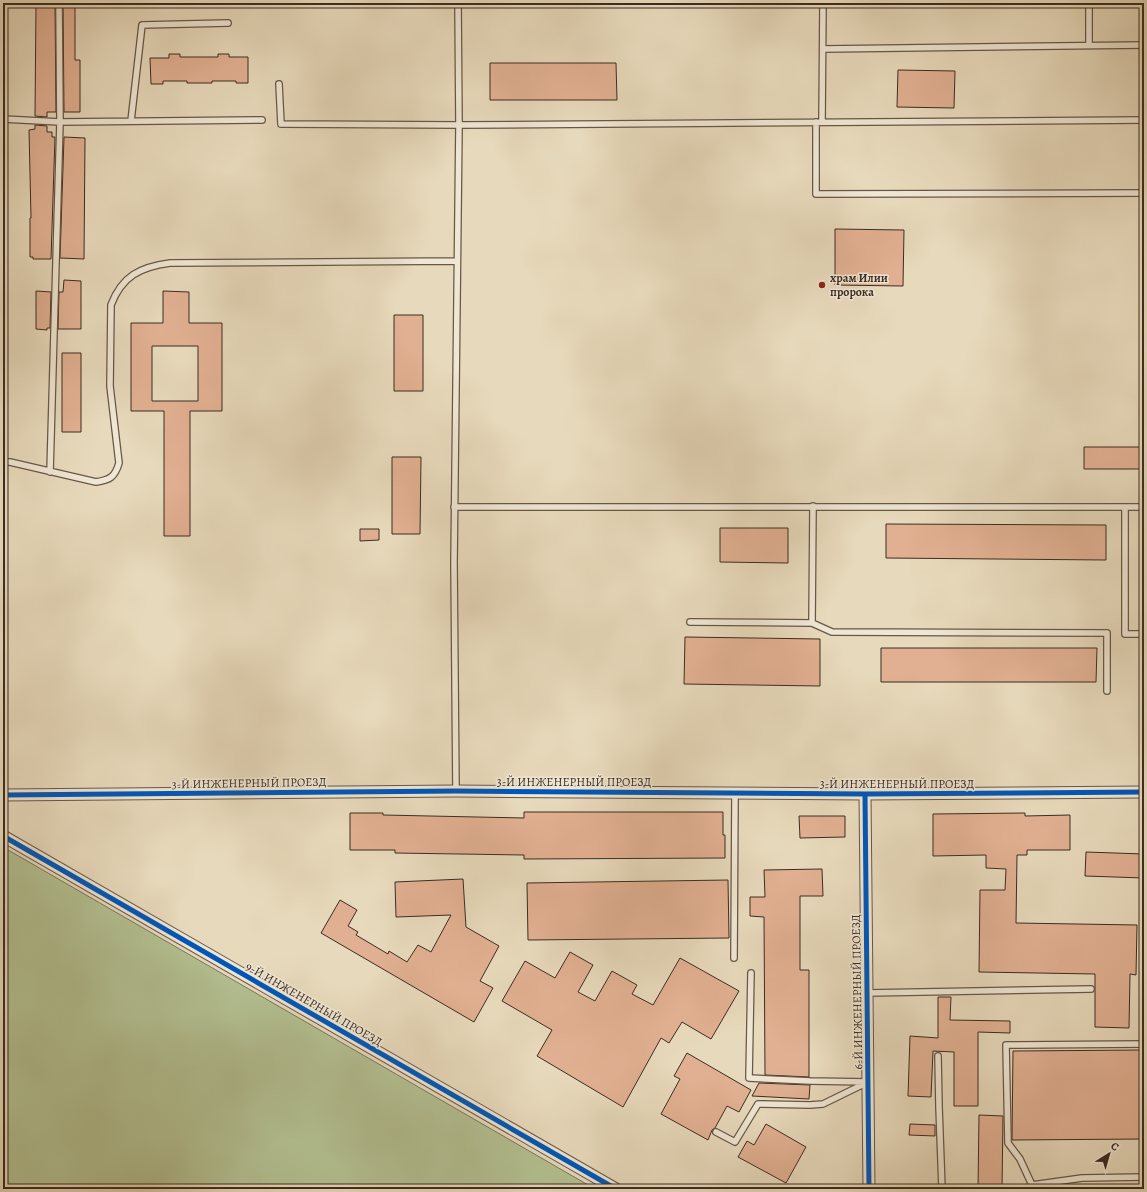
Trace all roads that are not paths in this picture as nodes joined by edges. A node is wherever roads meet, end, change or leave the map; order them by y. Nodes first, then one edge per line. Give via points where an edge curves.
1 (59, 3) edge
2 (458, 3) edge
3 (823, 3) edge
4 (1089, 3) edge
5 (228, 23) dead end
6 (1144, 44) edge
7 (1089, 45) junction
8 (823, 50) junction
9 (279, 84) dead end
10 (3, 119) edge
11 (262, 120) dead end
12 (1144, 120) edge
13 (130, 121) junction
14 (60, 122) junction
15 (816, 122) junction
16 (822, 122) junction
17 (459, 125) junction
18 (1144, 193) edge
19 (457, 261) junction
20 (3, 462) edge
21 (50, 472) junction
22 (813, 506) junction
23 (454, 507) junction
24 (1126, 507) junction
25 (1144, 507) edge
26 (690, 622) dead end
27 (812, 623) junction
28 (1144, 634) edge
29 (1107, 691) dead end
30 (456, 791) junction
31 (1144, 792) edge
32 (735, 793) junction
33 (865, 794) junction
34 (3, 795) edge
35 (3, 836) edge
36 (734, 958) dead end
37 (751, 973) dead end
38 (1091, 989) dead end
39 (867, 993) junction
40 (1144, 1044) edge
41 (938, 1056) dead end
42 (868, 1082) junction
43 (716, 1132) dead end
44 (1144, 1177) edge
45 (1030, 1187) edge
46 (616, 1189) edge
47 (869, 1189) edge
48 (942, 1189) edge

1 - 14 lane
2 - 17 lane
3 - 8 lane
4 - 7 lane
5 - 13 lane via 142,25
6 - 7 lane
7 - 8 lane
8 - 16 lane
9 - 17 lane via 281,124
10 - 14 lane
11 - 13 lane
12 - 16 lane
13 - 14 lane
14 - 21 lane
15 - 16 lane
15 - 17 lane
15 - 18 lane via 816,194
17 - 19 lane
19 - 21 lane via 170,263 138,271 125,280 111,305 110,386 119,463 116,473 107,481 96,482
19 - 23 lane
20 - 21 lane
22 - 23 lane
22 - 24 lane
22 - 27 lane
23 - 30 lane
24 - 25 lane
24 - 28 lane via 1125,634
26 - 27 lane
27 - 29 lane via 832,632 1107,633
30 - 32 street, 3-Й ИНЖЕНЕРНЫЙ ПРОЕЗД
30 - 34 street, 3-Й ИНЖЕНЕРНЫЙ ПРОЕЗД
31 - 33 street, 3-Й ИНЖЕНЕРНЫЙ ПРОЕЗД
32 - 33 street, 3-Й ИНЖЕНЕРНЫЙ ПРОЕЗД
32 - 36 lane
33 - 39 street, 6-Й ИНЖЕНЕРНЫЙ ПРОЕЗД
35 - 46 street, 9-Й ИНЖЕНЕРНЫЙ ПРОЕЗД
37 - 42 lane via 749,1078
38 - 39 lane
39 - 42 street, 6-Й ИНЖЕНЕРНЫЙ ПРОЕЗД
40 - 45 lane via 1006,1045 1008,1143 1020,1159
41 - 48 lane
42 - 43 lane via 823,1104 758,1104 735,1142
42 - 47 street, 6-Й ИНЖЕНЕРНЫЙ ПРОЕЗД
44 - 45 lane via 1082,1178

